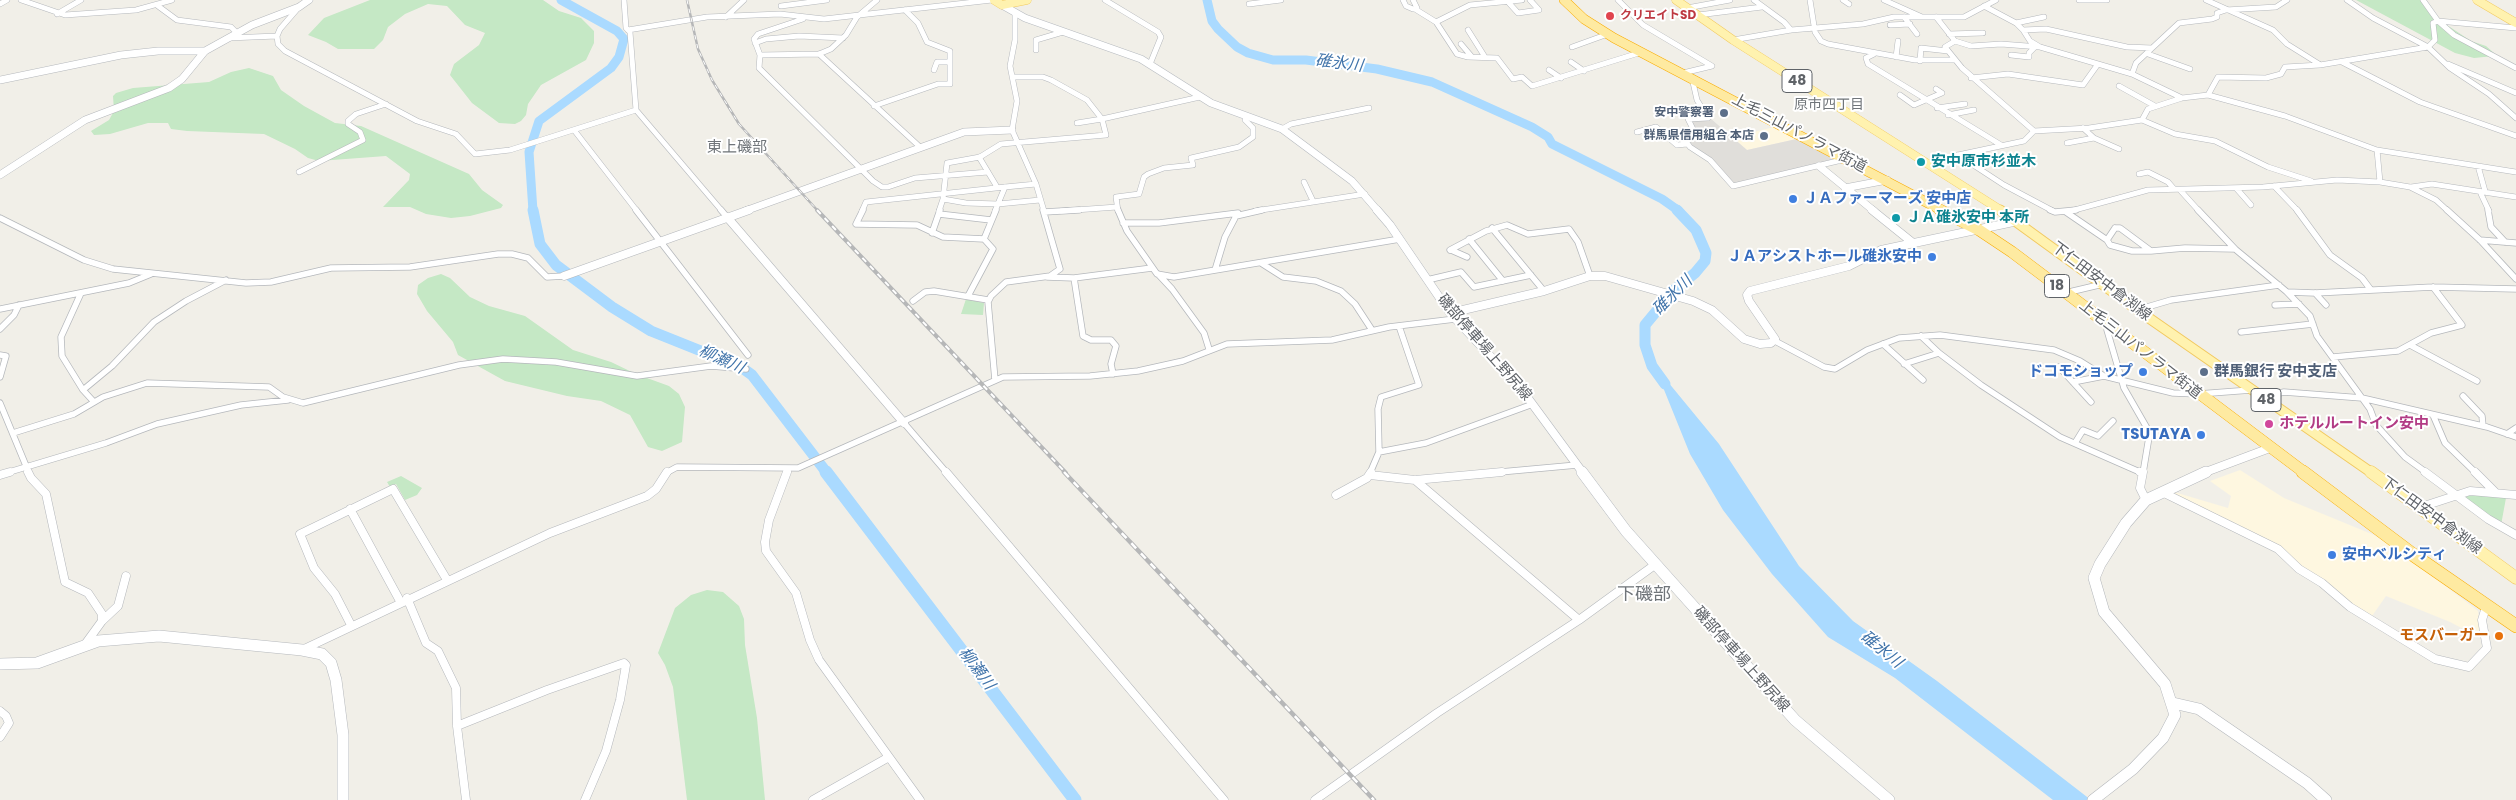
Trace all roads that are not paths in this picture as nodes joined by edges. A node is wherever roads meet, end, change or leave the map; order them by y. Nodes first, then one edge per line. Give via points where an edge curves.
1 (7, 0) edge
2 (21, 0) edge
3 (81, 0) edge
4 (165, 0) edge
5 (172, 0) edge
6 (309, 0) edge
7 (624, 0) edge
8 (744, 0) edge
9 (780, 0) edge
10 (828, 0) edge
11 (877, 0) edge
12 (1028, 0) edge
13 (1105, 0) edge
14 (1281, 0) edge
15 (1403, 0) edge
16 (1413, 0) edge
17 (1522, 0) edge
18 (1530, 0) edge
19 (1564, 0) edge
20 (1618, 0) edge
21 (1676, 0) edge
22 (1730, 0) edge
23 (1754, 0) edge
24 (1810, 0) edge
25 (1843, 0) edge
26 (1884, 0) edge
27 (1996, 0) edge
28 (2080, 0) edge
29 (2107, 0) edge
30 (2206, 0) edge
31 (2287, 0) edge
32 (2347, 0) edge
33 (2423, 0) edge
34 (2478, 0) edge
35 (996, 2) edge
36 (1487, 2) edge
37 (1508, 3) junction
38 (0, 4) edge
39 (1249, 4) dead end
40 (1849, 4) dead end
41 (158, 6) junction
42 (781, 6) junction
43 (1984, 6) junction
44 (299, 7) junction
45 (1762, 7) junction
46 (1687, 8) junction
47 (1415, 9) junction
48 (905, 10) junction
49 (2226, 10) junction
50 (1015, 13) junction
51 (58, 14) junction
52 (780, 14) junction
53 (1698, 15) junction
54 (2044, 16) dead end
55 (726, 17) junction
56 (857, 17) junction
57 (1904, 17) junction
58 (1922, 17) junction
59 (1936, 17) junction
60 (804, 18) junction
61 (2438, 21) junction
62 (1436, 22) junction
63 (2016, 23) junction
64 (2516, 23) edge
65 (1910, 24) junction
66 (1890, 25) dead end
67 (2516, 28) edge
68 (1814, 29) junction
69 (628, 30) junction
70 (1468, 30) dead end
71 (1791, 30) junction
72 (2023, 30) junction
73 (1063, 32) junction
74 (237, 33) junction
75 (1983, 33) dead end
76 (1608, 34) junction
77 (1917, 34) dead end
78 (1949, 34) junction
79 (277, 36) junction
80 (228, 38) junction
81 (843, 38) junction
82 (1732, 40) junction
83 (1898, 41) dead end
84 (1955, 41) junction
85 (755, 43) junction
86 (1461, 44) dead end
87 (1572, 47) dead end
88 (2038, 47) junction
89 (2428, 47) junction
90 (2152, 48) junction
91 (1036, 50) dead end
92 (205, 51) junction
93 (1642, 52) junction
94 (1948, 52) junction
95 (760, 54) junction
96 (819, 54) junction
97 (1875, 54) junction
98 (2148, 54) junction
99 (2011, 55) dead end
100 (1472, 57) junction
101 (1486, 57) junction
102 (1896, 57) junction
103 (1955, 60) junction
104 (1920, 61) junction
105 (2341, 61) junction
106 (950, 62) junction
107 (1571, 62) dead end
108 (2444, 63) junction
109 (1150, 64) junction
110 (2098, 64) junction
111 (2320, 65) junction
112 (2516, 68) edge
113 (934, 70) dead end
114 (1549, 70) dead end
115 (2190, 70) dead end
116 (1584, 71) junction
117 (2132, 74) junction
118 (1687, 76) junction
119 (1014, 77) junction
120 (1561, 78) junction
121 (1972, 78) junction
122 (0, 80) edge
123 (2118, 86) dead end
124 (1936, 89) dead end
125 (2516, 93) edge
126 (1900, 95) dead end
127 (2208, 96) junction
128 (1200, 97) junction
129 (2182, 98) junction
130 (1925, 100) junction
131 (386, 104) junction
132 (1965, 104) dead end
133 (874, 106) junction
134 (2155, 106) junction
135 (1369, 108) dead end
136 (1937, 108) junction
137 (636, 110) junction
138 (1974, 110) dead end
139 (1948, 115) junction
140 (1246, 116) junction
141 (2516, 118) edge
142 (1102, 119) junction
143 (2142, 120) junction
144 (1077, 123) dead end
145 (2083, 128) junction
146 (1282, 129) junction
147 (574, 130) junction
148 (1012, 130) junction
149 (2034, 131) junction
150 (1637, 132) dead end
151 (2516, 136) edge
152 (2094, 138) junction
153 (1017, 143) junction
154 (2067, 143) dead end
155 (1687, 144) junction
156 (2001, 145) junction
157 (920, 147) junction
158 (2119, 149) dead end
159 (2378, 150) junction
160 (1958, 155) junction
161 (979, 157) junction
162 (1847, 159) junction
163 (1930, 164) junction
164 (1819, 166) junction
165 (2478, 166) junction
166 (860, 168) junction
167 (299, 172) dead end
168 (988, 172) junction
169 (2516, 172) edge
170 (2138, 174) dead end
171 (0, 175) edge
172 (946, 176) junction
173 (1887, 180) junction
174 (1304, 182) dead end
175 (2315, 182) junction
176 (2380, 182) junction
177 (1036, 184) junction
178 (2274, 186) junction
179 (1005, 187) junction
180 (2410, 187) junction
181 (998, 188) junction
182 (1845, 188) junction
183 (2236, 188) junction
184 (2177, 190) junction
185 (2485, 191) junction
186 (1365, 194) junction
187 (944, 196) junction
188 (2516, 197) edge
189 (1040, 200) junction
190 (1313, 201) junction
191 (998, 204) junction
192 (2251, 205) dead end
193 (1116, 207) junction
194 (1044, 212) junction
195 (2066, 212) junction
196 (1242, 213) junction
197 (939, 214) junction
198 (727, 217) junction
199 (0, 218) edge
200 (991, 220) junction
201 (2018, 221) junction
202 (1123, 223) junction
203 (1492, 228) junction
204 (1979, 230) junction
205 (932, 233) junction
206 (1400, 239) junction
207 (1470, 239) junction
208 (984, 240) junction
209 (2107, 240) junction
210 (2480, 240) junction
211 (660, 241) junction
212 (2505, 242) junction
213 (1913, 243) junction
214 (2516, 244) edge
215 (2235, 249) junction
216 (2151, 251) junction
217 (1467, 258) dead end
218 (1262, 263) junction
219 (1152, 268) junction
220 (1215, 270) junction
221 (152, 274) junction
222 (1157, 274) junction
223 (1531, 275) junction
224 (564, 276) joint
225 (1590, 276) junction
226 (1044, 277) junction
227 (1074, 278) junction
228 (2516, 279) edge
229 (226, 280) junction
230 (1427, 280) junction
231 (1503, 281) junction
232 (2103, 284) junction
233 (2279, 285) junction
234 (2433, 287) junction
235 (2371, 290) junction
236 (2516, 290) edge
237 (1544, 291) junction
238 (2065, 292) junction
239 (2288, 292) junction
240 (2315, 293) junction
241 (81, 294) junction
242 (968, 296) junction
243 (988, 300) junction
244 (913, 301) dead end
245 (2299, 304) junction
246 (19, 305) junction
247 (2275, 305) dead end
248 (2326, 305) dead end
249 (0, 309) edge
250 (2137, 310) junction
251 (1453, 316) junction
252 (2108, 324) junction
253 (2312, 324) junction
254 (1399, 326) junction
255 (0, 329) edge
256 (1372, 330) junction
257 (2241, 332) dead end
258 (1920, 336) junction
259 (1775, 341) junction
260 (1883, 344) junction
261 (2410, 345) junction
262 (1209, 350) junction
263 (1939, 353) junction
264 (0, 355) edge
265 (748, 355) dead end
266 (2332, 356) junction
267 (1904, 364) junction
268 (2059, 367) dead end
269 (746, 370) dead end
270 (1113, 374) junction
271 (2104, 376) junction
272 (0, 377) edge
273 (995, 380) junction
274 (1923, 380) dead end
275 (2122, 380) junction
276 (2477, 381) dead end
277 (2073, 382) junction
278 (83, 390) junction
279 (2252, 390) junction
280 (2198, 394) junction
281 (2463, 396) dead end
282 (2262, 398) junction
283 (2362, 398) junction
284 (289, 400) junction
285 (94, 402) junction
286 (2091, 402) dead end
287 (0, 403) edge
288 (1533, 404) junction
289 (2434, 415) junction
290 (2, 419) edge
291 (2113, 421) dead end
292 (904, 423) junction
293 (2483, 426) junction
294 (2516, 428) edge
295 (13, 433) junction
296 (2508, 434) junction
297 (2516, 437) edge
298 (2075, 443) junction
299 (2270, 448) junction
300 (1379, 452) junction
301 (1578, 465) junction
302 (26, 467) junction
303 (788, 470) junction
304 (2142, 473) junction
305 (0, 475) edge
306 (1370, 475) junction
307 (1415, 480) junction
308 (2161, 492) junction
309 (2496, 492) junction
310 (2456, 494) junction
311 (1336, 495) dead end
312 (2516, 495) edge
313 (2146, 500) junction
314 (2421, 507) junction
315 (350, 509) junction
316 (2516, 535) edge
317 (1656, 564) junction
318 (126, 576) dead end
319 (2516, 578) edge
320 (447, 580) junction
321 (404, 600) junction
322 (2486, 607) junction
323 (1579, 620) junction
324 (102, 621) junction
325 (351, 625) junction
326 (2516, 626) edge
327 (86, 643) junction
328 (302, 650) junction
329 (0, 664) edge
330 (2173, 703) junction
331 (0, 711) edge
332 (457, 726) junction
333 (0, 737) edge
334 (889, 757) junction
335 (343, 800) edge
336 (466, 800) edge
337 (586, 800) edge
338 (813, 800) edge
339 (920, 800) edge
340 (1224, 800) edge
341 (1315, 800) edge
342 (1889, 800) edge
343 (2093, 800) edge
344 (2326, 800) edge

1 - 38 street
2 - 51 street
3 - 51 street
4 - 41 street
5 - 41 street
6 - 44 street
7 - 69 street
8 - 55 street
9 - 42 street
10 - 42 street
11 - 56 street
12 - 35 main road
13 - 109 street via 1161,36
14 - 39 street
15 - 47 street via 1407,7
16 - 47 street
17 - 37 street
18 - 37 street via 1539,10 1518,13
19 - 76 highway, 上毛三山パノラマ街道 / 18 via 1584,19
20 - 118 street via 1643,25 1712,66
21 - 46 main road, 下仁田安中倉渕線 / 48
22 - 46 street
23 - 45 street
24 - 68 street
25 - 40 street
26 - 58 street
27 - 43 street
28 - 29 street
30 - 49 street
31 - 49 street via 2276,7
32 - 89 street via 2373,18
33 - 61 street
34 - 64 main road
35 - 48 street
35 - 50 street, 磯部停車場上野尻線
36 - 37 street
36 - 62 street via 1460,8 1456,14
41 - 51 street via 117,12
41 - 74 street via 176,20 231,27
42 - 52 street
43 - 59 street via 1964,17
43 - 63 street
44 - 74 street
44 - 79 street
45 - 53 street
45 - 71 street
46 - 53 main road, 下仁田安中倉渕線 / 48
47 - 62 street
48 - 56 street
48 - 106 street via 928,42 950,50
49 - 90 street via 2217,13 2212,20 2179,22
49 - 111 street via 2272,30
50 - 73 street, 磯部停車場上野尻線
50 - 119 street via 1015,40 1010,66
52 - 55 street
52 - 60 street
53 - 82 main road, 下仁田安中倉渕線 / 48
54 - 63 street
55 - 69 street via 690,19
56 - 60 street
56 - 81 street
57 - 58 street
57 - 65 street
57 - 68 street
58 - 59 street
59 - 78 street
60 - 85 street via 758,34
61 - 67 street
61 - 89 street via 2433,23 2435,40
61 - 112 street via 2462,39
62 - 100 street via 1457,54
63 - 72 street
65 - 66 street
65 - 77 street
68 - 71 street
68 - 97 street via 1817,37 1828,44
69 - 137 street
70 - 101 street
71 - 82 street
72 - 88 street
72 - 90 street via 2046,29 2127,47
73 - 91 street via 1036,40
73 - 109 street, 磯部停車場上野尻線
74 - 80 street
75 - 78 street
76 - 87 street
76 - 93 highway, 上毛三山パノラマ街道 / 18
78 - 84 street
79 - 80 street
79 - 131 street via 278,44 285,51
80 - 92 street
81 - 85 street via 799,36
81 - 96 street
82 - 163 main road, 下仁田安中倉渕線 / 48
83 - 102 street
84 - 88 street via 1971,46
84 - 94 street via 1945,47
85 - 95 street
86 - 100 street
88 - 99 street via 2029,53 2029,58
88 - 110 street
89 - 105 street
89 - 108 street
90 - 98 street
92 - 122 street via 121,55
92 - 171 street via 174,85 85,120
93 - 116 street
93 - 118 highway, 上毛三山パノラマ街道 / 18
94 - 103 street
94 - 104 street via 1921,48
95 - 96 street
95 - 166 street via 759,68
96 - 133 street
97 - 102 street
97 - 130 street via 1866,58 1868,64
98 - 115 street
98 - 117 street via 2136,63
100 - 101 street
101 - 120 street via 1497,58 1513,79 1522,77 1532,86
102 - 104 street
103 - 104 street
103 - 121 street
105 - 111 street
105 - 151 street via 2420,102
106 - 113 street via 937,62
106 - 133 street via 950,84 938,84
107 - 116 street
108 - 125 street
108 - 141 street via 2489,94
109 - 128 street, 磯部停車場上野尻線
110 - 117 street
110 - 121 street via 2086,83 2077,86 2008,74
111 - 127 street via 2285,67 2281,74 2266,78 2218,77
114 - 120 street
116 - 120 street
117 - 129 street
118 - 155 street via 1708,118 1688,119 1694,131 1685,138
118 - 162 highway, 上毛三山パノラマ街道 / 18
119 - 142 street via 1051,80 1087,100
119 - 148 street via 1017,101
121 - 149 street
123 - 134 street
124 - 130 street via 1942,93
126 - 130 street via 1914,105
127 - 129 street
127 - 159 street via 2285,116
128 - 140 street, 磯部停車場上野尻線
128 - 142 street
129 - 134 street
130 - 136 street
131 - 147 street via 417,121 456,134 475,154 498,153
131 - 167 street via 356,114 348,121 360,132 363,140
132 - 136 street
133 - 157 street
134 - 143 street via 2148,109
135 - 146 street via 1291,124
136 - 139 street
137 - 147 street
137 - 198 street
138 - 139 street
139 - 156 street
140 - 146 street, 磯部停車場上野尻線
140 - 193 street via 1245,120 1253,130 1250,140 1237,148 1191,158 1193,165 1164,168 1146,174 1138,194 1116,197
142 - 144 street
142 - 153 street via 1106,135
143 - 145 street
143 - 175 street via 2175,134 2215,141 2268,167
145 - 149 street
145 - 152 street
146 - 186 street, 磯部停車場上野尻線
147 - 211 street
148 - 153 street
148 - 157 street via 964,132
149 - 156 street via 2024,140
150 - 155 street via 1656,127 1677,145
152 - 154 street
152 - 158 street
153 - 161 street via 1001,144
153 - 177 street
155 - 164 street via 1710,160 1733,186
156 - 160 street
157 - 166 street
159 - 165 street
159 - 176 street
160 - 163 street
160 - 195 street via 2004,185 2055,212
161 - 168 street
161 - 172 street via 947,163
162 - 164 street
162 - 173 highway, 上毛三山パノラマ街道 / 18
163 - 201 main road, 下仁田安中倉渕線 / 48
164 - 182 street
165 - 169 street
165 - 185 street
166 - 172 street via 882,187 915,178
166 - 198 street
168 - 172 street
168 - 181 street
170 - 184 street via 2148,172
172 - 187 street
173 - 182 street
173 - 204 highway, 上毛三山パノラマ街道 / 18
174 - 190 street
175 - 176 street
175 - 178 street
176 - 180 street
177 - 179 street
177 - 189 street
178 - 183 street
178 - 235 street via 2302,215 2330,255 2362,278
179 - 181 street
179 - 191 street
180 - 185 street via 2432,184
180 - 210 street via 2436,200
181 - 187 street
182 - 213 street
183 - 184 street
183 - 192 street
184 - 195 street via 2148,190
184 - 215 street
185 - 188 street
185 - 212 street via 2481,194 2490,213 2491,227
186 - 190 street
186 - 206 street, 磯部停車場上野尻線
187 - 191 street via 966,203
187 - 197 street
187 - 205 street via 866,202 856,224 917,225
189 - 191 street
189 - 194 street
190 - 196 street
191 - 200 street
193 - 194 street
193 - 202 street
194 - 226 street via 1060,265 1057,273
195 - 209 street
196 - 202 street via 1159,223
196 - 220 street via 1236,216 1228,230
197 - 200 street
197 - 205 street
198 - 211 street
198 - 292 street
199 - 221 street via 84,260
200 - 208 street
201 - 204 street
201 - 232 main road, 下仁田安中倉渕線 / 48
202 - 219 street
203 - 207 street
203 - 223 street
203 - 225 street via 1507,225 1528,234 1569,229 1578,242
204 - 213 street
204 - 238 highway, 上毛三山パノラマ街道 / 18
205 - 208 street
206 - 218 street
206 - 230 street, 磯部停車場上野尻線
207 - 217 street via 1450,250
207 - 231 street
208 - 242 street via 993,249
209 - 216 street via 2110,245 2132,251
209 - 216 street via 2115,228 2120,228
210 - 212 street
210 - 228 street
211 - 224 street
211 - 265 street
212 - 214 street
213 - 259 street via 1881,250 1849,266 1750,291 1747,295 1749,301
215 - 216 street
215 - 233 street
218 - 220 street
218 - 256 street via 1282,277 1316,281 1341,291 1356,304
219 - 222 street
219 - 227 street
220 - 222 street via 1174,277
221 - 229 street
221 - 241 street
222 - 262 street via 1204,333
223 - 231 street
223 - 237 street
224 - 229 street via 547,277 528,258 506,254 410,267 331,268 259,284
225 - 237 street
225 - 259 street via 1619,278 1692,300 1712,310 1751,342 1766,344
226 - 227 street
226 - 243 street via 1006,282
227 - 270 street via 1083,336 1091,340 1111,340 1116,346
229 - 278 street via 154,322 112,366
230 - 231 street via 1461,272 1474,287
230 - 251 street, 磯部停車場上野尻線
232 - 238 street
232 - 250 main road, 下仁田安中倉渕線 / 48
233 - 239 street
233 - 250 street via 2171,300
234 - 235 street
234 - 236 street
234 - 261 street via 2462,325 2431,333
235 - 240 street
237 - 251 street
238 - 252 highway, 上毛三山パノラマ街道 / 18
239 - 240 street
239 - 245 street
240 - 248 street
241 - 246 street
241 - 278 street via 61,337 62,356
242 - 243 street
242 - 244 street via 934,291 925,292
243 - 273 street
245 - 247 street
245 - 253 street via 2310,316
246 - 249 street
246 - 255 street
250 - 279 main road, 下仁田安中倉渕線 / 48
251 - 254 street
251 - 288 street, 磯部停車場上野尻線
252 - 275 street
252 - 280 highway, 上毛三山パノラマ街道 / 18
253 - 257 street
253 - 266 street
254 - 256 street
254 - 300 street via 1419,385 1381,397 1378,409
256 - 262 street via 1339,339 1262,341 1227,344
258 - 260 street
258 - 263 street
258 - 271 street via 1959,336 2054,350 2075,358
259 - 260 street via 1830,369 1842,367 1867,350
260 - 267 street
261 - 266 street via 2398,351
261 - 276 street
262 - 270 street via 1183,362
263 - 267 street
263 - 298 street via 2060,437
264 - 272 street via 6,356
266 - 283 street
267 - 274 street
268 - 277 street
269 - 284 street via 711,366 638,376 556,362 502,359 459,365 310,402
270 - 273 street via 1002,377
271 - 275 street
271 - 277 street
273 - 292 street
275 - 280 street via 2173,393
275 - 304 street via 2149,437
277 - 286 street
278 - 285 street
279 - 280 street
279 - 282 main road, 下仁田安中倉渕線 / 48
280 - 299 highway, 上毛三山パノラマ街道 / 18
281 - 293 street via 2482,416
282 - 283 street via 2284,392
282 - 314 main road, 下仁田安中倉渕線 / 48
283 - 289 street
283 - 310 street via 2376,425 2404,457
284 - 285 street via 268,387 147,383
284 - 302 street via 241,405 157,424
285 - 295 street via 74,414
287 - 290 street
288 - 300 street via 1426,443
288 - 301 street, 磯部停車場上野尻線
289 - 293 street
289 - 309 street via 2445,443
290 - 295 street
291 - 298 street via 2098,436 2084,430
292 - 303 street
292 - 340 street
293 - 296 street
294 - 296 street
295 - 302 street
296 - 297 street
298 - 304 street
299 - 308 street
299 - 322 highway, 上毛三山パノラマ街道 / 18
300 - 306 street
301 - 307 street
301 - 317 street, 磯部停車場上野尻線 via 1626,531
302 - 305 street
302 - 324 street via 30,478 46,494 62,576 65,582 88,593 102,614
303 - 320 street via 677,467 667,472 647,496 550,533
303 - 334 street via 769,520 766,551 796,593 819,660
304 - 313 street via 2140,488
306 - 307 street
306 - 311 street
307 - 323 street
308 - 313 street
308 - 322 street via 2278,549 2350,607 2435,659 2469,667 2487,648 2482,620
309 - 310 street
309 - 312 street
310 - 314 street
310 - 316 street via 2488,519
313 - 330 street via 2126,523 2094,578 2104,612 2154,668
314 - 319 main road, 下仁田安中倉渕線 / 48
315 - 320 street via 393,488
315 - 321 street
315 - 325 street via 300,534 314,568 335,594
317 - 323 street
317 - 342 street, 磯部停車場上野尻線 via 1795,720
318 - 324 street via 118,606
320 - 321 street
321 - 325 street
321 - 332 street via 426,642 438,651 456,688
322 - 326 highway, 上毛三山パノラマ街道 / 18
323 - 341 street via 1437,713
324 - 327 street
325 - 328 street
327 - 328 street via 158,636
327 - 329 street via 56,658 37,663
328 - 335 street via 322,654 331,662 336,680 343,735
330 - 343 street via 2175,715 2164,738 2133,769
330 - 344 street via 2199,709 2214,718
331 - 333 street via 9,723
332 - 336 street
332 - 337 street via 547,690 626,664 606,751
334 - 338 street
334 - 339 street

